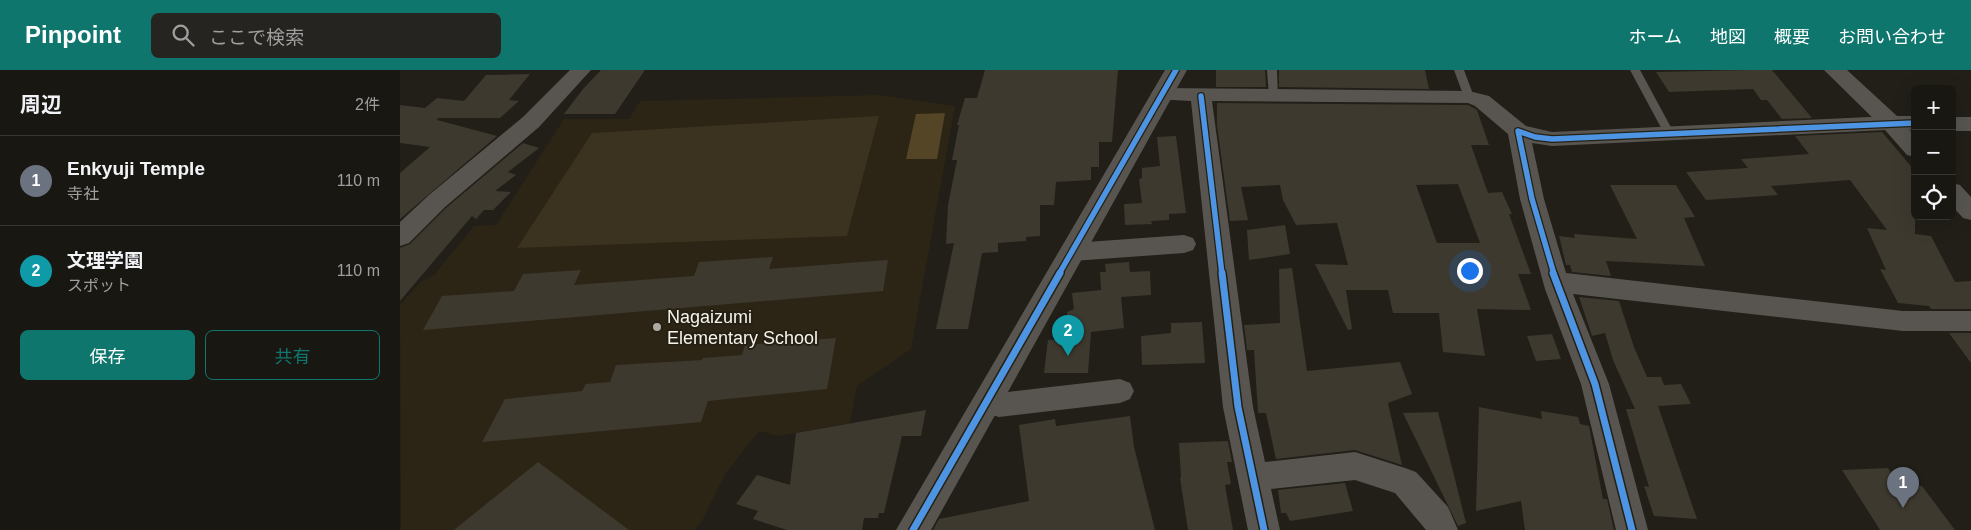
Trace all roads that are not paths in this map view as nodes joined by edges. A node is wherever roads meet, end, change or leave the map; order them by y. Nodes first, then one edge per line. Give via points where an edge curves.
1 (581, 70) edge
2 (1176, 70) edge
3 (1272, 70) edge
4 (1459, 70) edge
5 (1635, 70) edge
6 (1835, 70) edge
7 (1161, 94) junction
8 (1202, 96) junction
9 (1274, 96) junction
10 (1469, 96) junction
11 (1903, 123) edge
12 (1956, 124) edge
13 (1971, 124) edge
14 (1518, 131) junction
15 (1669, 133) junction
16 (1911, 141) edge
17 (1956, 195) edge
18 (1971, 212) edge
19 (400, 237) edge
20 (1184, 244) dead end
21 (1073, 252) junction
22 (1556, 282) junction
23 (1971, 321) edge
24 (1120, 391) dead end
25 (999, 406) dead end
26 (1253, 477) junction
27 (913, 530) edge
28 (1264, 530) edge
29 (1442, 530) edge
30 (1632, 530) edge

1 - 19 street via 531,122
2 - 7 street
3 - 9 lane
4 - 10 lane
5 - 15 lane
6 - 11 street
7 - 8 street
7 - 21 street
8 - 9 street
8 - 26 street via 1238,407
9 - 10 street
10 - 14 street via 1482,101
11 - 15 street
11 - 16 street
12 - 13 street
14 - 15 street via 1552,138
14 - 22 street via 1532,199
17 - 18 street
20 - 21 street
21 - 27 street
22 - 23 street via 1903,320
22 - 30 street via 1595,384
24 - 25 street
26 - 28 street
26 - 29 street via 1355,466 1405,482 1437,517

